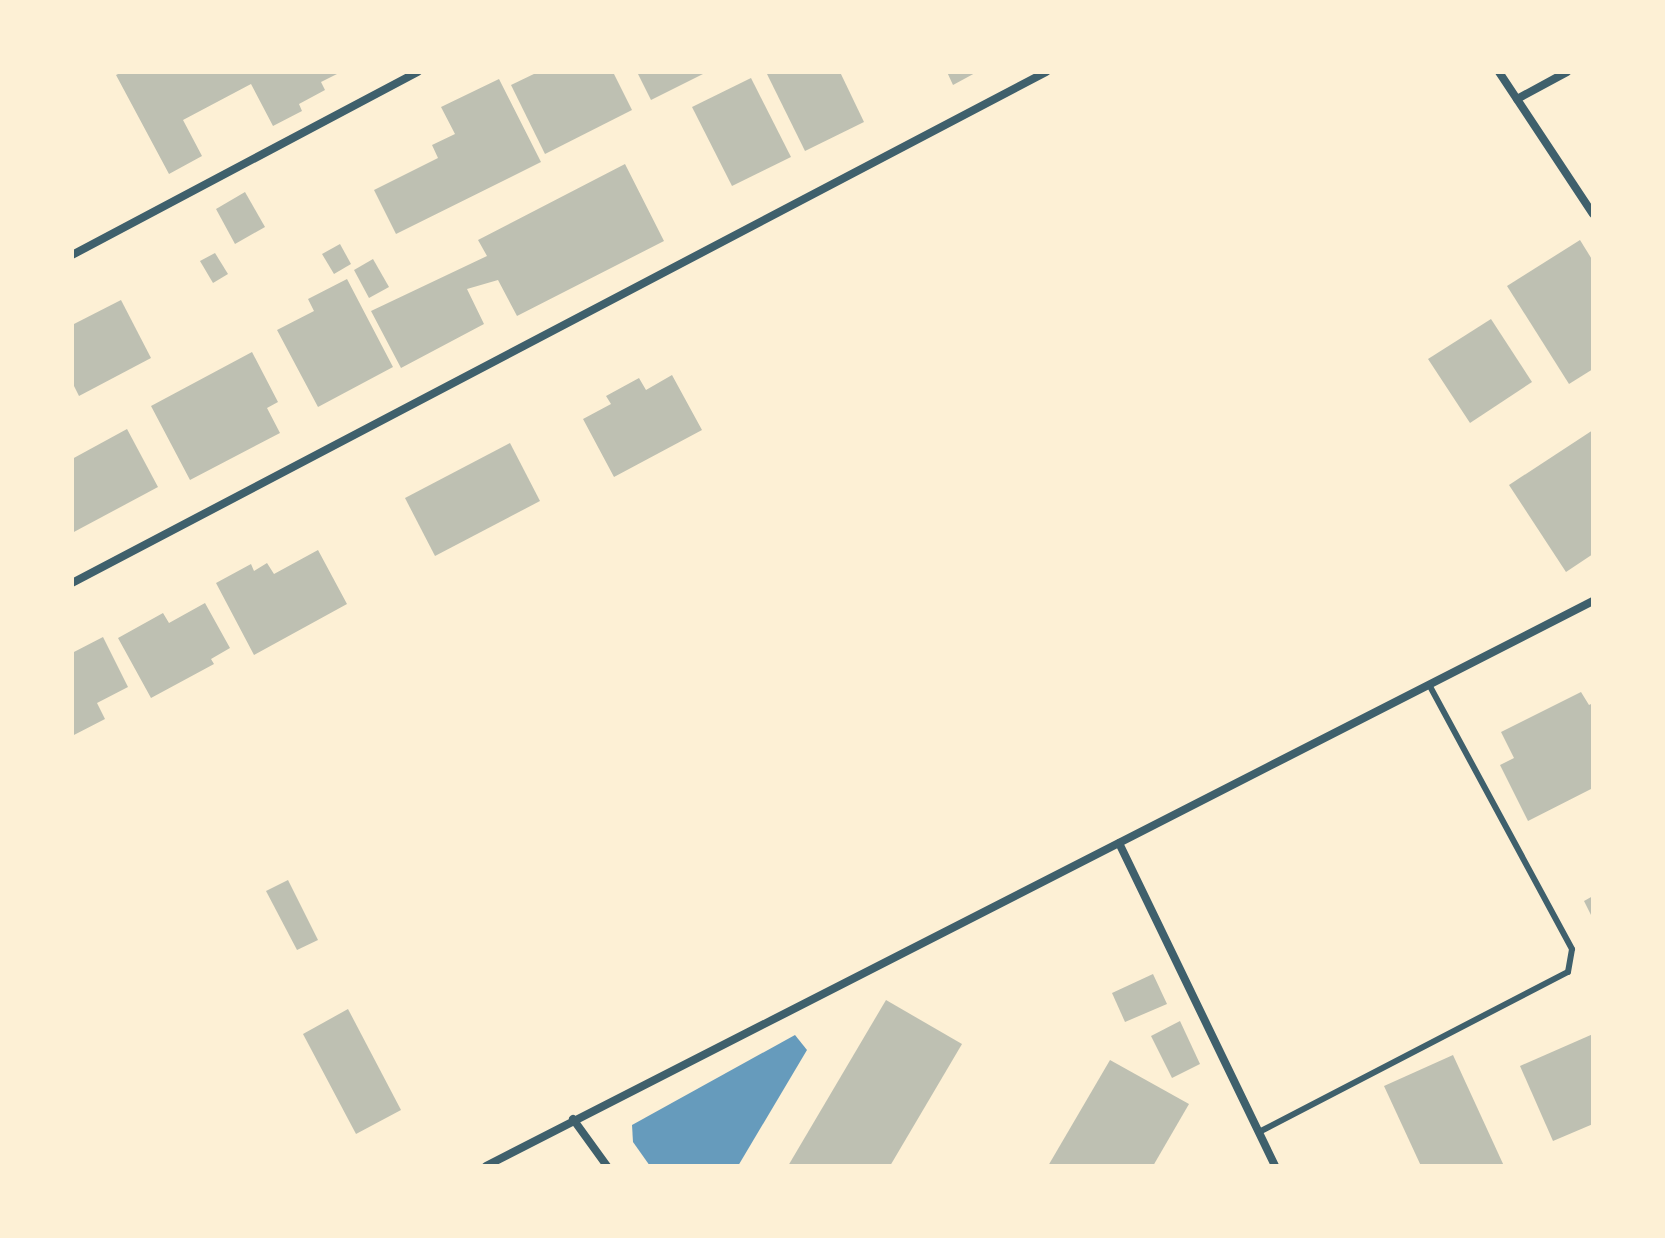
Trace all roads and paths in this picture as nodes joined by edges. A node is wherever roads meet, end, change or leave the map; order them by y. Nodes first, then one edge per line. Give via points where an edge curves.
1 (417, 72) edge
2 (1046, 72) edge
3 (1499, 72) edge
4 (1567, 72) edge
5 (1517, 99) junction
6 (1593, 214) edge
7 (72, 255) edge
8 (72, 583) edge
9 (1593, 601) edge
10 (1429, 685) junction
11 (1119, 843) junction
12 (573, 1119) junction
13 (1259, 1132) junction
14 (486, 1166) edge
15 (607, 1166) edge
16 (1275, 1166) edge

1 - 7 street
2 - 8 street
3 - 5 street
4 - 5 street
5 - 6 street
9 - 10 street
10 - 11 street
10 - 13 lane via 1572,949 1568,972
11 - 12 street
11 - 13 street
12 - 14 street
12 - 15 street
13 - 16 street

